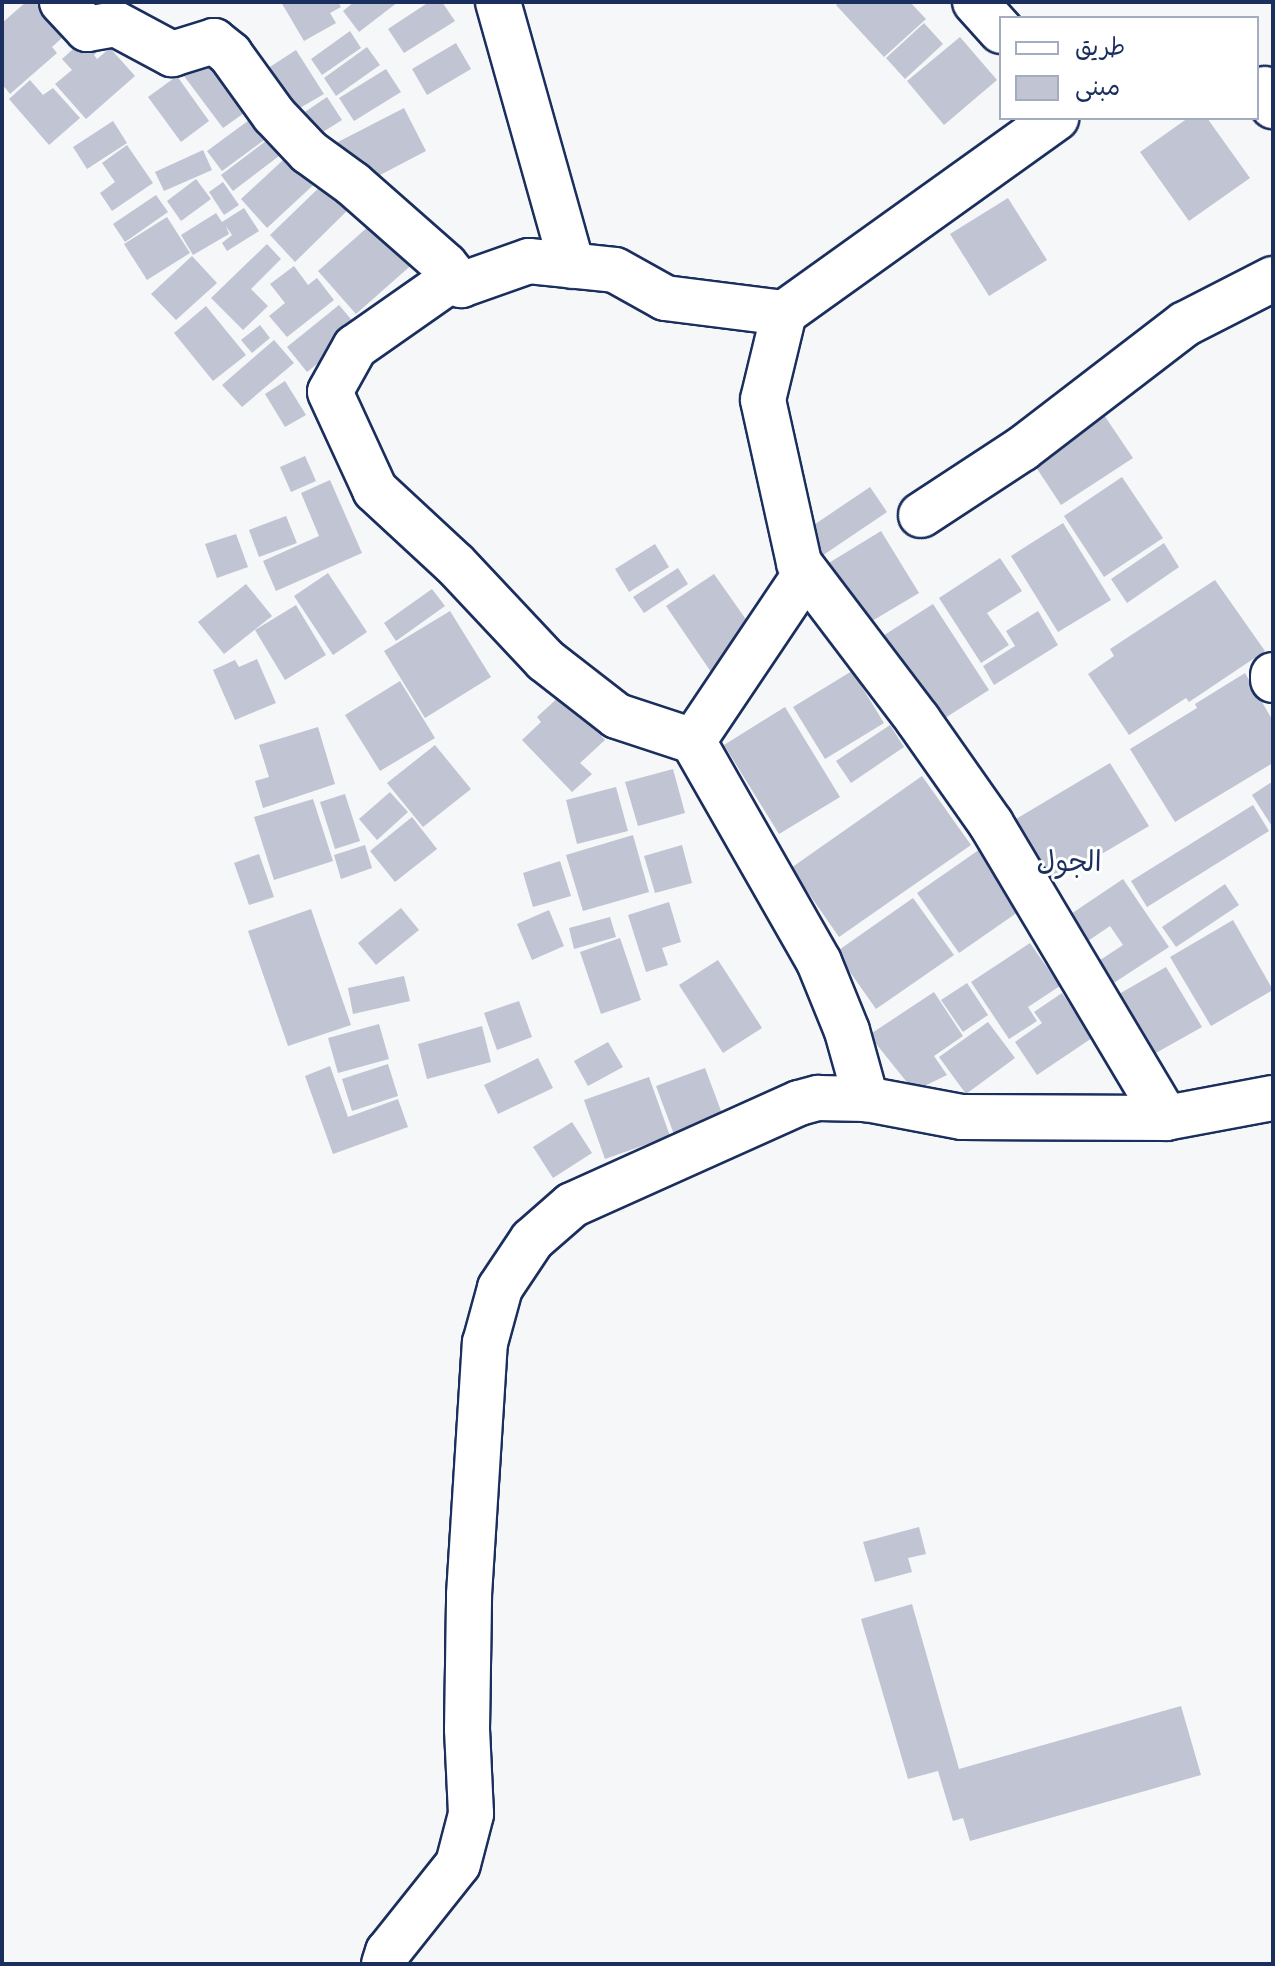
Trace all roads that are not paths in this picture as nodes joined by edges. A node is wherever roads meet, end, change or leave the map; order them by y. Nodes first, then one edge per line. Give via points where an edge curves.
1 (62, 2) edge
2 (498, 2) edge
3 (975, 2) edge
4 (999, 29) edge
5 (1053, 120) edge
6 (572, 266) junction
7 (455, 277) junction
8 (1273, 279) edge
9 (784, 313) junction
10 (921, 515) dead end
11 (806, 573) junction
12 (693, 741) junction
13 (1273, 1098) edge
14 (866, 1099) junction
15 (1166, 1118) junction
16 (384, 1964) edge

1 - 7 street via 87,29 116,24 172,54 214,41 309,152 353,184
2 - 6 street
3 - 4 street
5 - 9 street
6 - 7 street via 529,261 461,285
6 - 9 street via 615,270 665,298
7 - 12 street via 355,347 330,392 375,490 455,564 545,660 617,716
8 - 10 street via 1185,324 1022,449
9 - 11 street via 763,400 799,563
11 - 12 street
11 - 15 street via 918,720 1014,859
12 - 14 street via 819,962 847,1031
13 - 15 street
14 - 15 street via 962,1117
14 - 16 street via 799,1103 572,1205 532,1240 500,1288 485,1343 469,1595 471,1814 458,1864

